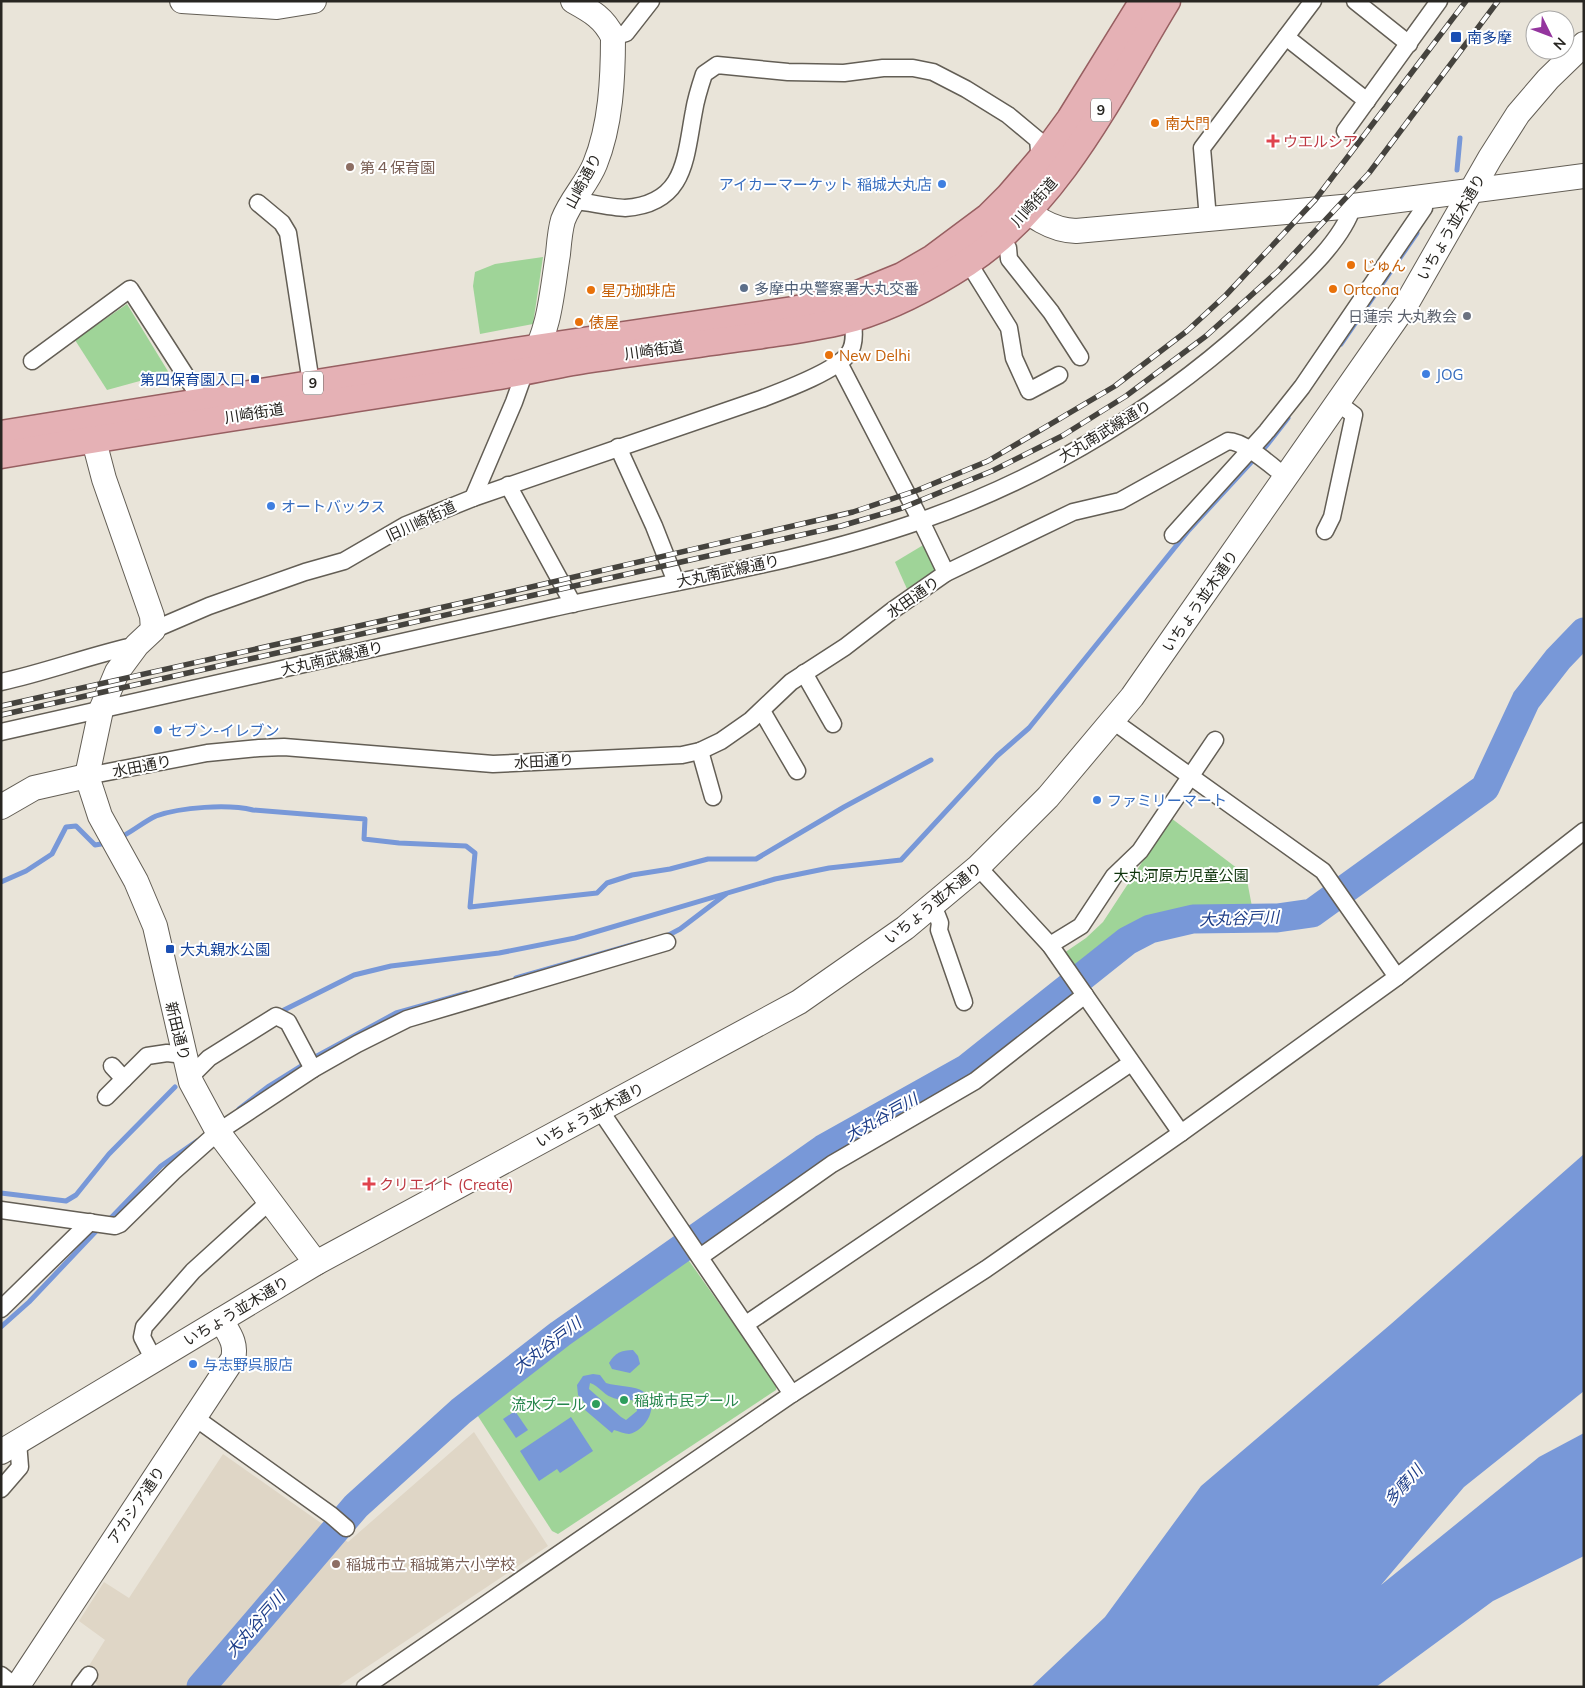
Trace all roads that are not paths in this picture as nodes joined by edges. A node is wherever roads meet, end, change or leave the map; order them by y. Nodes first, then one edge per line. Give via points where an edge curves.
1 (182, 1) edge
2 (314, 1) edge
3 (573, 1) edge
4 (651, 1) edge
5 (1143, 1) edge
6 (1168, 1) edge
7 (1313, 1) edge
8 (1355, 1) edge
9 (1439, 1) edge
10 (613, 37) junction
11 (1286, 37) junction
12 (1410, 44) junction
13 (1584, 44) edge
14 (1367, 101) junction
15 (1345, 130) dead end
16 (1040, 160) junction
17 (1584, 176) edge
18 (1472, 190) junction
19 (1421, 197) junction
20 (572, 200) junction
21 (258, 203) dead end
22 (1018, 204) junction
23 (1353, 206) junction
24 (1208, 219) junction
25 (1000, 238) junction
26 (968, 262) junction
27 (850, 308) junction
28 (538, 348) junction
29 (1080, 358) dead end
30 (32, 361) dead end
31 (839, 363) junction
32 (525, 371) junction
33 (1059, 375) dead end
34 (311, 383) junction
35 (202, 401) junction
36 (1338, 403) junction
37 (90, 430) junction
38 (1, 434) edge
39 (618, 447) junction
40 (1250, 451) junction
41 (1, 455) edge
42 (1287, 478) junction
43 (508, 485) junction
44 (473, 498) junction
45 (921, 521) junction
46 (1326, 531) dead end
47 (1173, 535) dead end
48 (946, 573) junction
49 (676, 582) junction
50 (573, 604) junction
51 (145, 638) junction
52 (804, 673) junction
53 (1, 682) edge
54 (101, 710) junction
55 (762, 710) junction
56 (1113, 721) junction
57 (833, 724) dead end
58 (1, 732) edge
59 (1215, 740) dead end
60 (700, 751) junction
61 (798, 771) dead end
62 (1190, 775) junction
63 (87, 776) junction
64 (713, 797) dead end
65 (1, 807) edge
66 (1584, 832) edge
67 (978, 867) junction
68 (933, 905) junction
69 (667, 942) dead end
70 (1050, 945) junction
71 (1397, 976) junction
72 (1083, 994) junction
73 (964, 1002) dead end
74 (309, 1062) junction
75 (191, 1063) junction
76 (1131, 1063) junction
77 (112, 1066) dead end
78 (124, 1079) junction
79 (106, 1097) dead end
80 (600, 1110) junction
81 (218, 1132) junction
82 (1181, 1133) junction
83 (270, 1201) junction
84 (1, 1210) edge
85 (102, 1224) junction
86 (698, 1254) junction
87 (316, 1263) junction
88 (1, 1310) edge
89 (221, 1320) junction
90 (746, 1324) junction
91 (154, 1360) junction
92 (792, 1394) junction
93 (194, 1417) junction
94 (10, 1447) edge
95 (1, 1489) edge
96 (346, 1528) dead end
97 (1, 1675) edge
98 (17, 1687) edge
99 (365, 1687) edge

1 - 2 street via 277,7
3 - 10 street via 597,14
4 - 10 street via 626,33
5 - 16 main road, 川崎街道 / 9 via 1070,119
6 - 22 main road, 川崎街道 / 9 via 1069,161
7 - 11 street
8 - 12 street
9 - 12 street
10 - 20 street, 山崎通り via 603,142 595,166
11 - 14 street
11 - 24 street via 1202,148
12 - 14 street
13 - 18 street, いちょう並木通り via 1518,114
14 - 15 street
16 - 20 street via 1038,140 1008,115 933,72 913,68 844,73 788,72 717,65 704,74 694,108 685,165 670,191 653,201 623,208
16 - 22 main road, 川崎街道 / 9
17 - 18 street
18 - 19 street
18 - 36 street, いちょう並木通り via 1407,303
19 - 23 street
19 - 40 street via 1424,208 1302,386
20 - 28 street, 山崎通り via 563,221 546,329
21 - 34 street via 282,223 288,233
22 - 24 street via 1044,224 1064,231
22 - 25 main road, 川崎街道 / 9
22 - 27 main road, 川崎街道 / 9 via 988,217 933,258
23 - 24 street
23 - 45 street, 大丸南武線通り via 1342,231 1306,271 1256,320 1179,385 1108,432 1050,463 1010,484
25 - 26 main road, 川崎街道 / 9
25 - 29 street via 1008,248 1009,259 1051,312
26 - 27 main road, 川崎街道 / 9 via 913,293
26 - 33 street via 1010,328 1014,358 1029,391
27 - 28 main road, 川崎街道 / 9 via 793,310
27 - 31 street, 旧川崎街道 via 854,339 850,352
27 - 32 main road, 川崎街道 / 9 via 789,331
28 - 32 street, 山崎通り
28 - 34 main road, 川崎街道 / 9
30 - 35 street via 130,289
31 - 39 street, 旧川崎街道 via 782,391
31 - 45 street
32 - 37 main road, 川崎街道 / 9
32 - 44 street
34 - 35 main road, 川崎街道 / 9
35 - 37 main road, 川崎街道 / 9
36 - 42 street, いちょう並木通り
36 - 46 street via 1354,415 1332,517
37 - 38 main road, 川崎街道 / 9
37 - 41 main road, 川崎街道 / 9
37 - 51 street via 152,616
39 - 43 street, 旧川崎街道
39 - 49 street
40 - 42 street
40 - 47 street
40 - 48 street, 水田通り via 1228,440 1120,501 1072,512
42 - 56 street, いちょう並木通り
43 - 44 street, 旧川崎街道
43 - 50 street
44 - 51 street, 旧川崎街道 via 406,525 344,562 305,572 209,606
45 - 48 street
45 - 49 street, 大丸南武線通り via 791,558
48 - 52 street, 水田通り
49 - 50 street, 大丸南武線通り
50 - 54 street, 大丸南武線通り
51 - 53 street, 旧川崎街道 via 38,674
51 - 54 street via 117,672
52 - 55 street, 水田通り
52 - 57 street
54 - 58 street, 大丸南武線通り
54 - 63 street
55 - 60 street, 水田通り via 721,741
55 - 61 street
56 - 62 street
56 - 67 street, いちょう並木通り via 1036,810
59 - 62 street
60 - 63 street, 水田通り via 682,755 493,764 276,747 207,753
60 - 64 street
62 - 70 street via 1140,851 1114,876 1081,926
62 - 71 street via 1323,870
63 - 65 street via 34,788
63 - 75 street, 新田通り via 100,816 136,881 154,926
66 - 71 street
67 - 68 street, いちょう並木通り
67 - 70 street
68 - 73 street
68 - 80 street, いちょう並木通り via 871,953 799,1002
69 - 74 street via 407,1019
70 - 72 street
71 - 82 street
72 - 76 street
72 - 86 street via 975,1081 832,1164
74 - 75 street via 288,1022 276,1016 209,1058
74 - 81 street
75 - 78 street via 167,1052 147,1056
75 - 81 street, 新田通り via 191,1082
76 - 82 street
76 - 90 street
77 - 78 street
78 - 79 street
80 - 86 street
80 - 87 street, いちょう並木通り
81 - 83 street, 新田通り
81 - 85 street via 173,1172 127,1220
82 - 92 street via 986,1269
83 - 87 street, 新田通り
83 - 91 street via 193,1271 144,1326 142,1337
84 - 85 street
85 - 88 street
86 - 90 street
87 - 89 street, いちょう並木通り
89 - 91 street, いちょう並木通り
89 - 93 street, アカシア通り via 233,1342 233,1359
90 - 92 street
91 - 94 street, いちょう並木通り
92 - 99 street
93 - 96 street
93 - 98 street, アカシア通り
94 - 95 street via 20,1467
97 - 98 street

